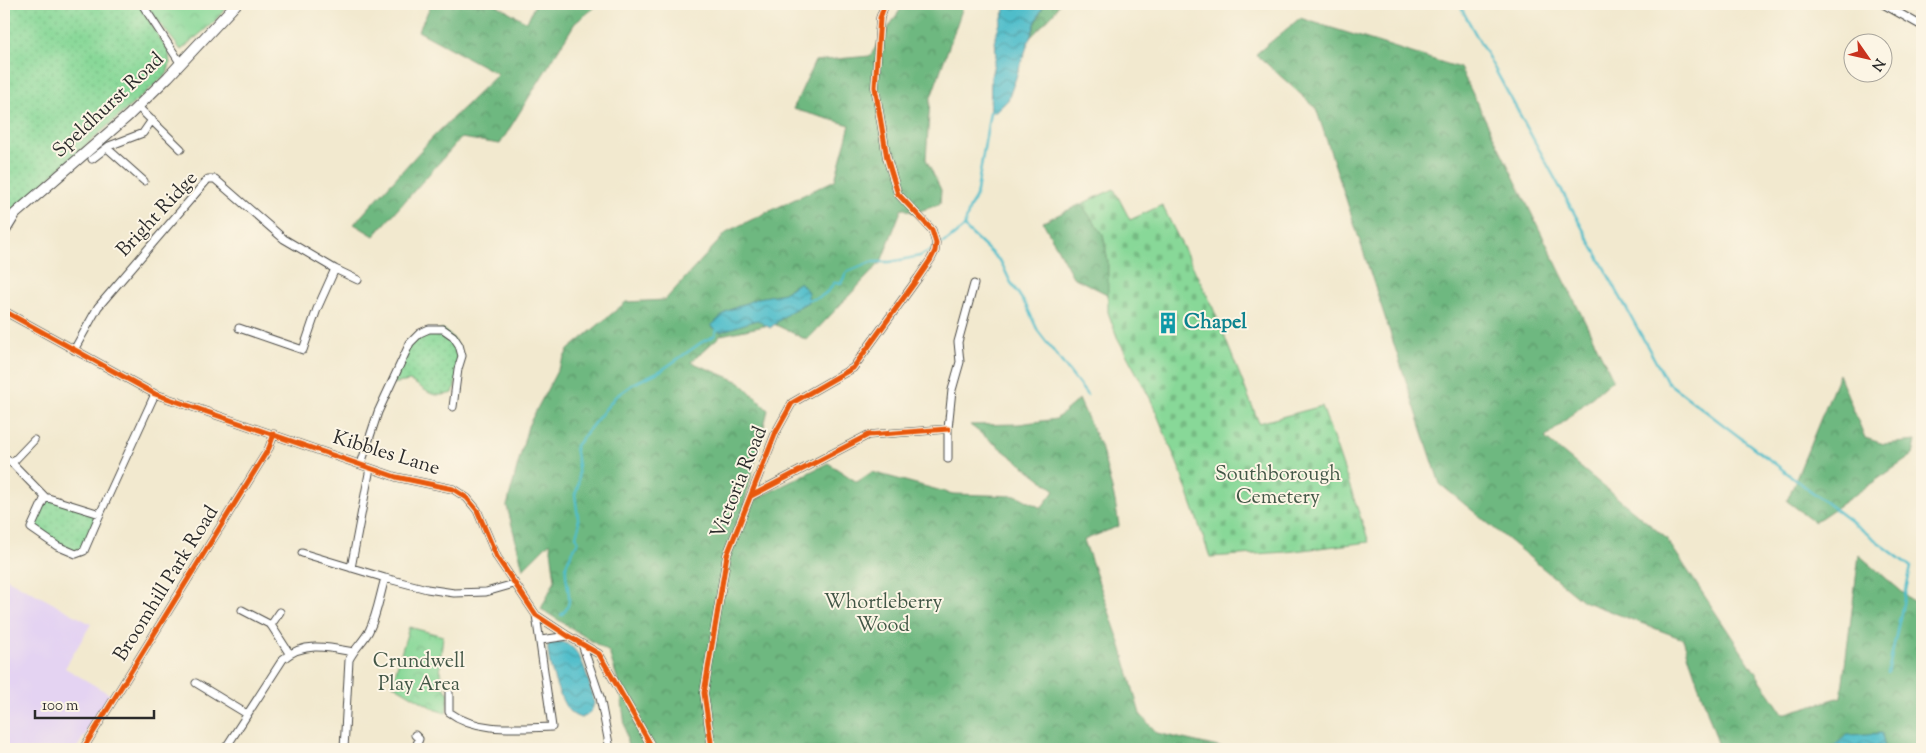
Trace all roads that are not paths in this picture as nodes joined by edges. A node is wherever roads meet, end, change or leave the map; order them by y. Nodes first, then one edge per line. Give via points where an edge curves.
1 (142, 4) edge
2 (236, 4) edge
3 (885, 4) edge
4 (1883, 4) edge
5 (1922, 26) edge
6 (180, 64) junction
7 (138, 107) junction
8 (152, 120) junction
9 (107, 148) junction
10 (181, 149) dead end
11 (92, 159) dead end
12 (144, 181) dead end
13 (4, 232) edge
14 (335, 269) junction
15 (358, 280) dead end
16 (974, 284) dead end
17 (4, 311) edge
18 (239, 328) dead end
19 (74, 350) junction
20 (155, 394) junction
21 (453, 407) dead end
22 (948, 429) junction
23 (274, 434) junction
24 (34, 440) dead end
25 (4, 458) edge
26 (948, 459) dead end
27 (12, 463) junction
28 (361, 464) junction
29 (370, 468) junction
30 (751, 496) junction
31 (45, 497) junction
32 (100, 514) junction
33 (302, 553) dead end
34 (351, 568) junction
35 (385, 578) junction
36 (514, 584) junction
37 (242, 610) dead end
38 (280, 612) dead end
39 (536, 615) junction
40 (272, 626) junction
41 (568, 636) junction
42 (541, 640) junction
43 (582, 644) junction
44 (353, 652) junction
45 (290, 653) junction
46 (196, 683) dead end
47 (449, 693) dead end
48 (247, 714) junction
49 (416, 735) dead end
50 (83, 749) edge
51 (225, 749) edge
52 (344, 749) edge
53 (415, 749) edge
54 (610, 749) edge
55 (653, 749) edge
56 (712, 749) edge

1 - 6 street
2 - 6 street, Speldhurst Road
3 - 30 street, Victoria Road via 880,18 875,87 886,158 898,194 928,224 935,237 935,251 853,368 792,403 776,432
4 - 5 street
6 - 7 street, Speldhurst Road
7 - 8 street
7 - 13 street, Speldhurst Road via 15,214
8 - 9 street via 143,133
8 - 10 street
9 - 11 street
9 - 12 street
14 - 15 street, Bright Ridge
14 - 18 street via 303,350
14 - 19 street, Bright Ridge via 284,239 215,179 208,180 98,307
16 - 22 street via 958,342 960,362 952,390
17 - 19 street, Kibbles Lane
19 - 20 street, Kibbles Lane
20 - 23 street, Kibbles Lane
20 - 32 street
21 - 28 street via 462,356 459,345 454,336 443,329 429,329 410,343 378,412
22 - 26 street
22 - 30 street via 868,436
23 - 28 street, Kibbles Lane
23 - 50 street, Broomhill Park Road via 269,448
24 - 27 street
25 - 27 street
27 - 31 street
28 - 29 street, Kibbles Lane
29 - 34 street
29 - 36 street, Kibbles Lane via 452,489 467,498 477,510 497,557
30 - 56 street, Victoria Road via 727,555 704,693
31 - 32 street
31 - 32 street via 31,528 57,546 76,554 84,550
33 - 34 street
34 - 35 street
35 - 36 street via 454,593 486,592
35 - 44 street via 373,622
36 - 39 street, Kibbles Lane
37 - 40 street
38 - 40 street
39 - 41 street, Kibbles Lane
39 - 42 street
40 - 45 street
41 - 42 street
41 - 43 street, Kibbles Lane
42 - 47 street via 552,728 473,725 449,712
43 - 54 street via 600,697
43 - 55 street, Kibbles Lane via 600,654
44 - 45 street via 307,646
44 - 52 street via 348,667
45 - 48 street
46 - 48 street
48 - 51 street
49 - 53 street via 420,739

